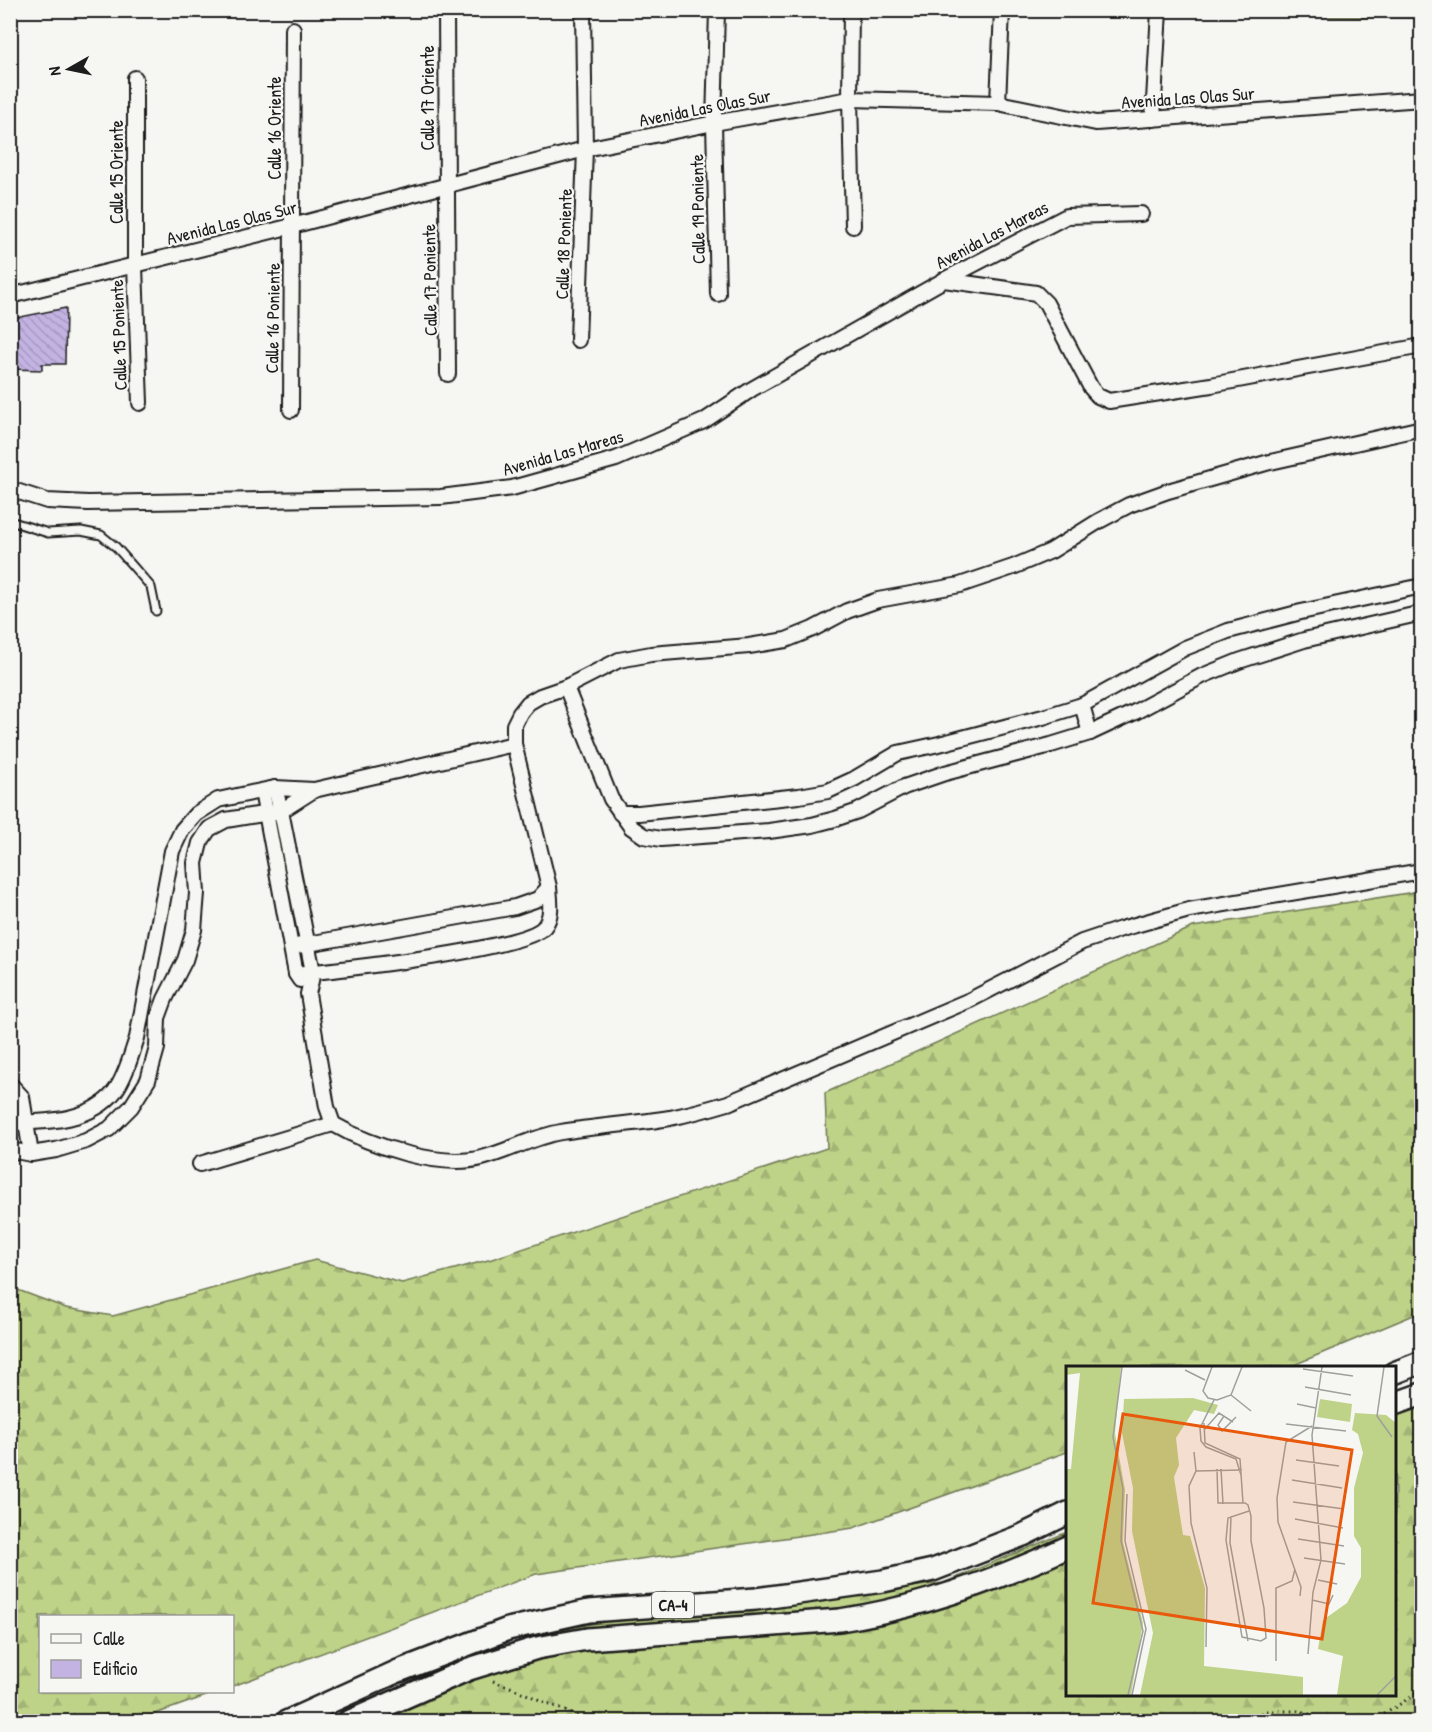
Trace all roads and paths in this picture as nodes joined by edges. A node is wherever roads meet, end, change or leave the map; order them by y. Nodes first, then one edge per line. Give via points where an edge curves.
1 (446, 10) edge
2 (583, 10) edge
3 (717, 10) edge
4 (851, 10) edge
5 (1002, 10) edge
6 (1159, 10) edge
7 (293, 29) dead end
8 (135, 78) dead end
9 (850, 99) junction
10 (1422, 99) edge
11 (998, 103) junction
12 (1153, 119) junction
13 (714, 123) junction
14 (585, 149) junction
15 (447, 184) junction
16 (1141, 214) dead end
17 (292, 226) junction
18 (853, 226) dead end
19 (135, 266) junction
20 (944, 280) junction
21 (718, 294) dead end
22 (10, 296) edge
23 (578, 340) dead end
24 (1422, 346) edge
25 (448, 374) dead end
26 (140, 403) dead end
27 (291, 410) dead end
28 (1422, 428) edge
29 (10, 489) edge
30 (10, 521) edge
31 (1422, 586) edge
32 (156, 611) dead end
33 (1422, 613) edge
34 (566, 687) junction
35 (1082, 705) junction
36 (1090, 733) junction
37 (514, 744) junction
38 (268, 790) junction
39 (314, 790) junction
40 (281, 811) junction
41 (620, 813) junction
42 (267, 815) junction
43 (1422, 870) edge
44 (549, 887) junction
45 (308, 944) junction
46 (291, 947) junction
47 (313, 972) junction
48 (296, 974) junction
49 (308, 994) junction
50 (10, 1084) edge
51 (26, 1123) junction
52 (10, 1124) edge
53 (333, 1124) junction
54 (10, 1150) edge
55 (31, 1154) junction
56 (200, 1164) dead end
57 (1422, 1362) edge
58 (1396, 1373) edge
59 (1422, 1394) edge
60 (1396, 1404) edge
61 (1066, 1514) edge
62 (1066, 1548) edge
63 (469, 1669) junction
64 (1422, 1690) edge
65 (286, 1722) edge
66 (348, 1722) edge
67 (584, 1722) edge
68 (1239, 1722) edge
69 (1331, 1722) edge
70 (1368, 1722) edge

1 - 15 street, Calle 17 Oriente
2 - 14 street, Calle 18 Poniente
3 - 13 street, Calle 19 Poniente
4 - 9 street
5 - 11 street
6 - 12 street
7 - 17 street, Calle 16 Oriente
8 - 19 street, Calle 15 Oriente
9 - 11 street, Avenida Las Olas Sur
9 - 13 street, Avenida Las Olas Sur
9 - 18 street
10 - 12 street, Avenida Las Olas Sur
11 - 12 street, Avenida Las Olas Sur via 1096,123
13 - 14 street, Avenida Las Olas Sur
13 - 21 street, Calle 19 Poniente
14 - 15 street, Avenida Las Olas Sur
14 - 23 street, Calle 18 Poniente
15 - 17 street, Avenida Las Olas Sur
15 - 25 street, Calle 17 Poniente
16 - 20 street, Avenida Las Mareas via 1067,216
17 - 19 street, Avenida Las Olas Sur
17 - 27 street, Calle 16 Poniente
19 - 22 street, Avenida Las Olas Sur
19 - 26 street, Calle 15 Poniente
20 - 24 street via 1036,293 1046,303 1091,388 1109,401
20 - 29 street, Avenida Las Mareas via 752,389 704,421 616,459 512,488 441,497 88,503 46,501
28 - 34 street via 1266,463 1168,491 1129,505 1051,551 1013,567 960,585 878,600 786,640 619,660
30 - 32 lane via 48,533 81,531 101,535 151,587
31 - 35 street via 1228,631 1185,648
33 - 36 street via 1304,640 1239,661
34 - 37 street via 528,703 514,725
34 - 41 street
35 - 36 street
35 - 41 street via 898,753 828,791
36 - 41 street via 945,773 904,787 858,811 812,825 661,839 644,836
37 - 39 street
37 - 44 street
38 - 39 street
38 - 40 street
38 - 42 street
38 - 51 street via 218,800 196,814 182,830 172,851 136,1038 115,1090 96,1107 77,1116
39 - 40 street
40 - 42 street
40 - 45 street
42 - 46 street
42 - 55 street via 226,820 209,829 200,843 195,863 194,930 185,960 158,1018 157,1048 148,1080 131,1107 109,1129 86,1141
43 - 53 street via 1189,910 1082,942 970,1000 728,1103 694,1113 559,1133 456,1162 429,1159 374,1143
44 - 45 street via 538,899 515,907
44 - 47 street via 551,908 544,927 531,936 442,955
45 - 46 street
45 - 47 street
46 - 48 street
47 - 48 street
47 - 49 street
48 - 49 street
49 - 53 street
50 - 51 street via 22,1097
51 - 52 street
51 - 55 street
53 - 56 street
54 - 55 street
57 - 58 highway
59 - 60 highway
61 - 65 highway, CA-4 via 933,1570 884,1581 756,1599 589,1611 508,1629 396,1672
62 - 63 highway, CA-4 via 937,1599 878,1614 587,1639 537,1648
63 - 66 highway, CA-4
63 - 67 path
64 - 70 path
68 - 69 path via 1265,1711 1300,1711

